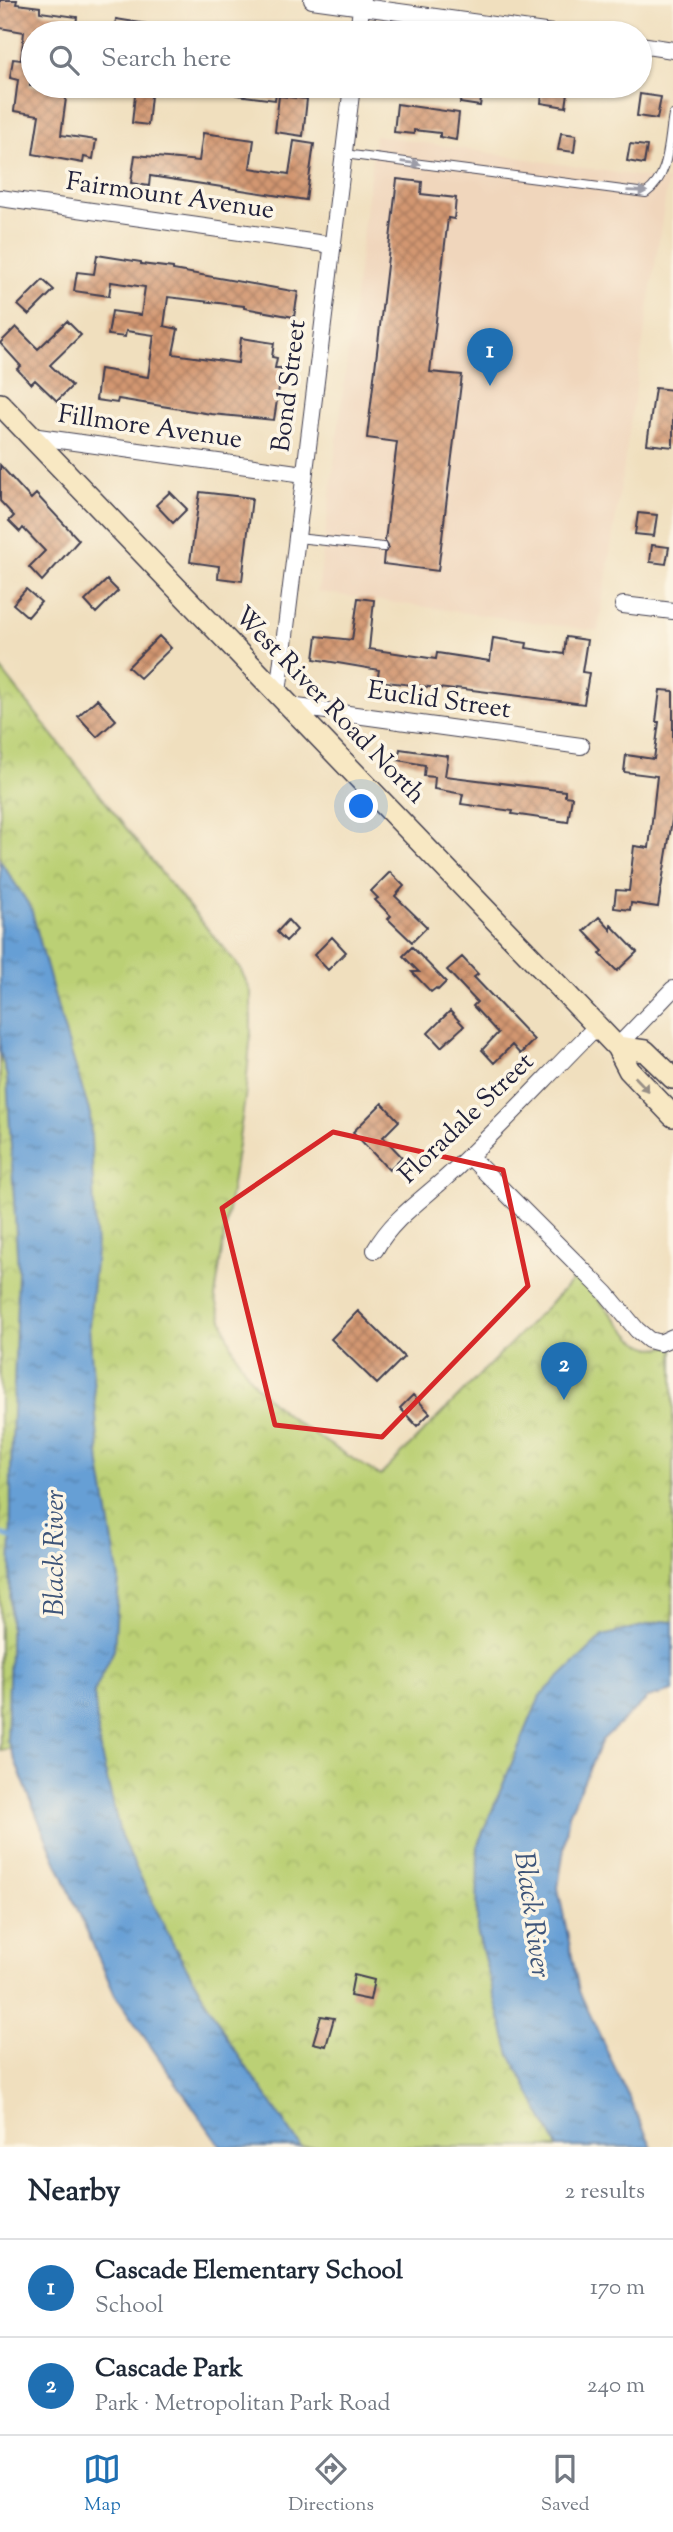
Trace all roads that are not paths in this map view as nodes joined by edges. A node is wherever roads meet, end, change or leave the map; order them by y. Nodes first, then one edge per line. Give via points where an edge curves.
1 (312, 0) edge
2 (362, 4) edge
3 (473, 21) edge
4 (652, 47) edge
5 (673, 50) edge
6 (351, 98) edge
7 (673, 115) edge
8 (344, 154) junction
9 (0, 198) edge
10 (332, 245) junction
11 (0, 404) edge
12 (31, 436) junction
13 (304, 474) junction
14 (296, 538) junction
15 (383, 547) dead end
16 (623, 605) dead end
17 (673, 611) edge
18 (284, 699) junction
19 (581, 746) dead end
20 (673, 989) edge
21 (597, 1026) junction
22 (617, 1047) junction
23 (673, 1079) edge
24 (673, 1116) edge
25 (469, 1156) junction
26 (375, 1250) dead end
27 (673, 1337) edge

1 - 2 street
2 - 3 street
4 - 5 street
6 - 8 street, Bond Street
8 -> 7 lane via 646,193 656,187 663,173
8 - 10 street, Bond Street
9 - 10 street, Fairmount Avenue
10 - 13 street, Bond Street
11 - 12 street, West River Road North
12 - 13 street, Fillmore Avenue
12 - 18 street, West River Road North
13 - 14 street, Bond Street
14 - 15 lane
14 - 18 street, Bond Street
16 - 17 street
18 - 19 street, Euclid Street
18 - 21 street, West River Road North
20 - 22 street
21 - 22 street, West River Road North
21 - 25 street, Floradale Street
22 - 23 street via 645,1051
22 -> 24 street, West River Road North via 629,1070
25 - 26 street, Floradale Street via 395,1222
25 - 27 street via 644,1336 660,1343

